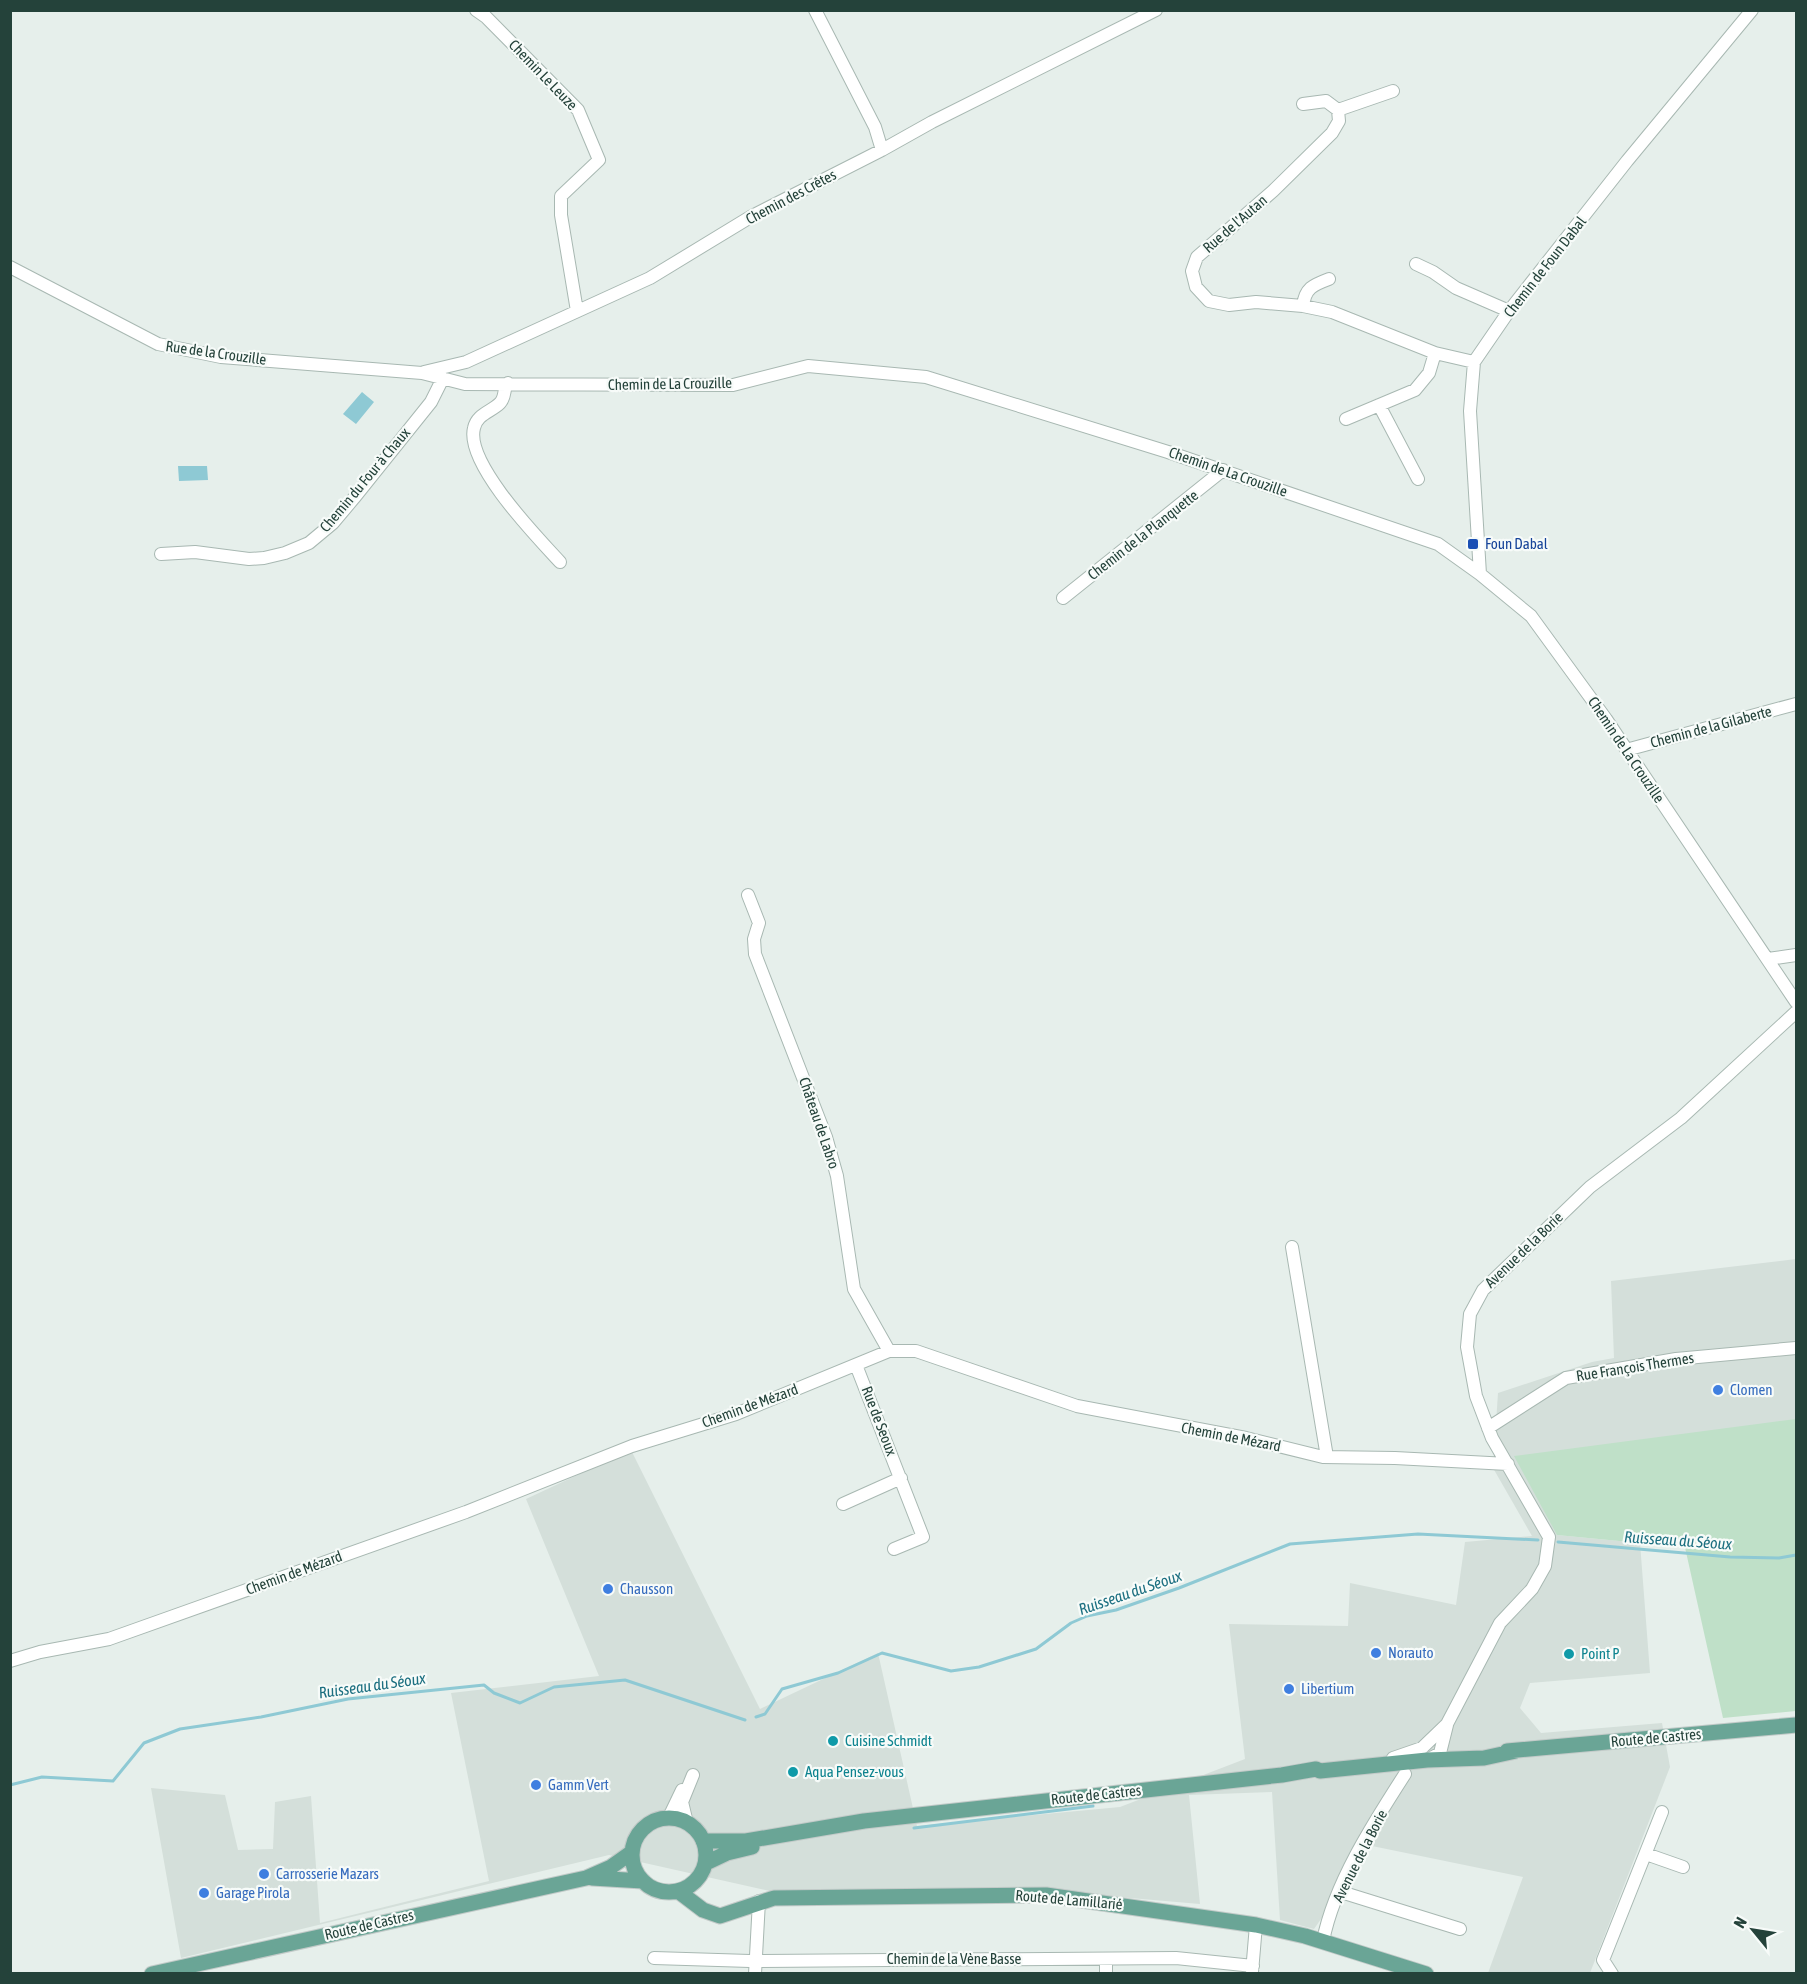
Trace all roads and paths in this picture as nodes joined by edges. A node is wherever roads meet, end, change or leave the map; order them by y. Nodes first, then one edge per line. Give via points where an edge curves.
1 (476, 10) edge
2 (1156, 10) edge
3 (1752, 10) edge
4 (819, 13) edge
5 (1393, 92) dead end
6 (1303, 104) dead end
7 (1338, 110) junction
8 (882, 150) junction
9 (1416, 264) dead end
10 (10, 267) edge
11 (1329, 279) dead end
12 (1303, 306) junction
13 (577, 311) junction
14 (1509, 312) junction
15 (1436, 353) junction
16 (1474, 362) junction
17 (422, 372) junction
18 (441, 378) junction
19 (508, 383) junction
20 (1379, 405) junction
21 (1346, 419) dead end
22 (1223, 470) junction
23 (1419, 479) dead end
24 (161, 554) dead end
25 (560, 562) dead end
26 (1480, 574) junction
27 (1063, 598) dead end
28 (1797, 705) edge
29 (1626, 750) junction
30 (748, 896) dead end
31 (1797, 955) edge
32 (1768, 959) junction
33 (1797, 1002) edge
34 (1797, 1012) edge
35 (1292, 1247) dead end
36 (1797, 1348) edge
37 (889, 1351) junction
38 (856, 1365) junction
39 (1488, 1428) junction
40 (1327, 1457) junction
41 (1508, 1464) junction
42 (901, 1478) junction
43 (843, 1504) dead end
44 (894, 1550) dead end
45 (10, 1661) edge
46 (1448, 1724) junction
47 (1797, 1725) edge
48 (1427, 1760) junction
49 (1357, 1768) junction
50 (1405, 1774) dead end
51 (1662, 1812) dead end
52 (669, 1817) junction
53 (912, 1817) junction
54 (687, 1823) junction
55 (703, 1841) junction
56 (632, 1852) junction
57 (1646, 1854) junction
58 (706, 1863) junction
59 (1683, 1867) dead end
60 (586, 1878) junction
61 (698, 1879) junction
62 (643, 1881) junction
63 (678, 1891) junction
64 (1341, 1892) junction
65 (759, 1901) junction
66 (708, 1912) junction
67 (1256, 1925) junction
68 (1460, 1929) dead end
69 (1323, 1941) junction
70 (654, 1958) dead end
71 (1106, 1960) junction
72 (755, 1967) edge
73 (1253, 1970) edge
74 (152, 1974) edge
75 (1106, 1974) edge
76 (1426, 1974) edge
77 (1612, 1974) edge

1 - 13 street, Chemin Le Leuze via 578,110 599,159 561,196
2 - 8 street, Chemin des Crêtes
3 - 14 street, Chemin de Foun Dabal
4 - 8 street via 875,127
5 - 7 street
6 - 7 street via 1326,101
7 - 12 street, Rue de l'Autan via 1339,121 1332,133 1273,191 1212,242 1197,257 1192,272 1196,287 1209,301
8 - 13 street, Chemin des Crêtes via 752,216 650,278
9 - 14 street
10 - 17 street, Rue de la Crouzille via 158,344 221,357
11 - 12 street via 1305,292
12 - 15 street, Rue de l'Autan via 1332,312
13 - 17 street, Chemin des Crêtes via 466,362
14 - 16 street, Chemin de Foun Dabal
15 - 16 street, Rue de l'Autan
15 - 20 street via 1429,373 1415,390
16 - 26 street via 1470,411
17 - 18 street, Rue de la Crouzille
18 - 19 street, Chemin de La Crouzille via 465,384
18 - 24 street, Chemin du Four à Chaux via 430,402 347,507 309,543 264,558 195,552
19 - 22 street, Chemin de La Crouzille via 733,385 808,366 926,377
19 - 25 street via 503,400 480,416 473,428 475,448 507,505
20 - 21 street
20 - 23 street
22 - 26 street, Chemin de La Crouzille via 1437,543
22 - 27 street, Chemin de la Planquette
26 - 29 street, Chemin de La Crouzille via 1531,616
28 - 29 street, Chemin de la Gilaberte
29 - 32 street, Chemin de La Crouzille
30 - 37 street, Château de Labro via 759,923 755,954 837,1176 854,1289
31 - 32 street
32 - 33 street, Chemin de La Crouzille
34 - 39 street, Avenue de la Borie via 1681,1118 1590,1187 1483,1290 1470,1314 1467,1347 1476,1396
35 - 40 street
36 - 39 street, Rue François Thermes via 1676,1359 1566,1378
37 - 38 street, Chemin de Mézard
37 - 40 street, Chemin de Mézard via 916,1351 1077,1406
38 - 42 street, Rue de Seoux
38 - 45 street, Chemin de Mézard via 735,1414 632,1446 466,1512 120,1635
39 - 41 street, Avenue de la Borie
40 - 41 street, Chemin de Mézard
41 - 46 street, Avenue de la Borie via 1549,1538 1545,1566 1532,1589 1500,1623
42 - 43 street
42 - 44 street, Rue de Seoux via 923,1537
46 - 48 street, Avenue de la Borie via 1440,1753
46 - 49 street, Avenue de la Borie via 1422,1748
47 - 48 main road, Route de Castres via 1516,1751 1484,1758
48 - 49 main road, Route de Castres
49 - 53 main road, Route de Castres via 1316,1769
50 - 64 street, Avenue de la Borie via 1371,1826
51 - 57 street
52 - 54 main road
52 - 54 street via 693,1775 682,1802
52 - 56 main road via 648,1824
53 - 55 main road, Route de Castres via 746,1841
53 - 58 main road, Route de Castres via 746,1848
54 - 55 main road
55 - 58 main road
56 - 60 main road, Route de Castres
56 - 62 main road via 636,1873
57 - 59 street
57 - 77 street via 1603,1960
58 - 61 main road
60 - 62 main road, Route de Castres
60 - 74 main road, Route de Castres
61 - 63 main road
61 - 66 main road
62 - 63 main road via 657,1890
63 - 66 main road
64 - 68 street
64 - 69 street, Avenue de la Borie
65 - 66 main road, Route de Lamillarié via 727,1915
65 - 67 main road, Route de Lamillarié via 1046,1895
65 - 72 street
67 - 69 main road, Route de Lamillarié
67 - 73 street
69 - 76 main road, Route de Lamillarié
70 - 72 street, Chemin de la Vène Basse
71 - 72 street, Chemin de la Vène Basse
71 - 73 street, Chemin de la Vène Basse via 1190,1959
71 - 75 street

